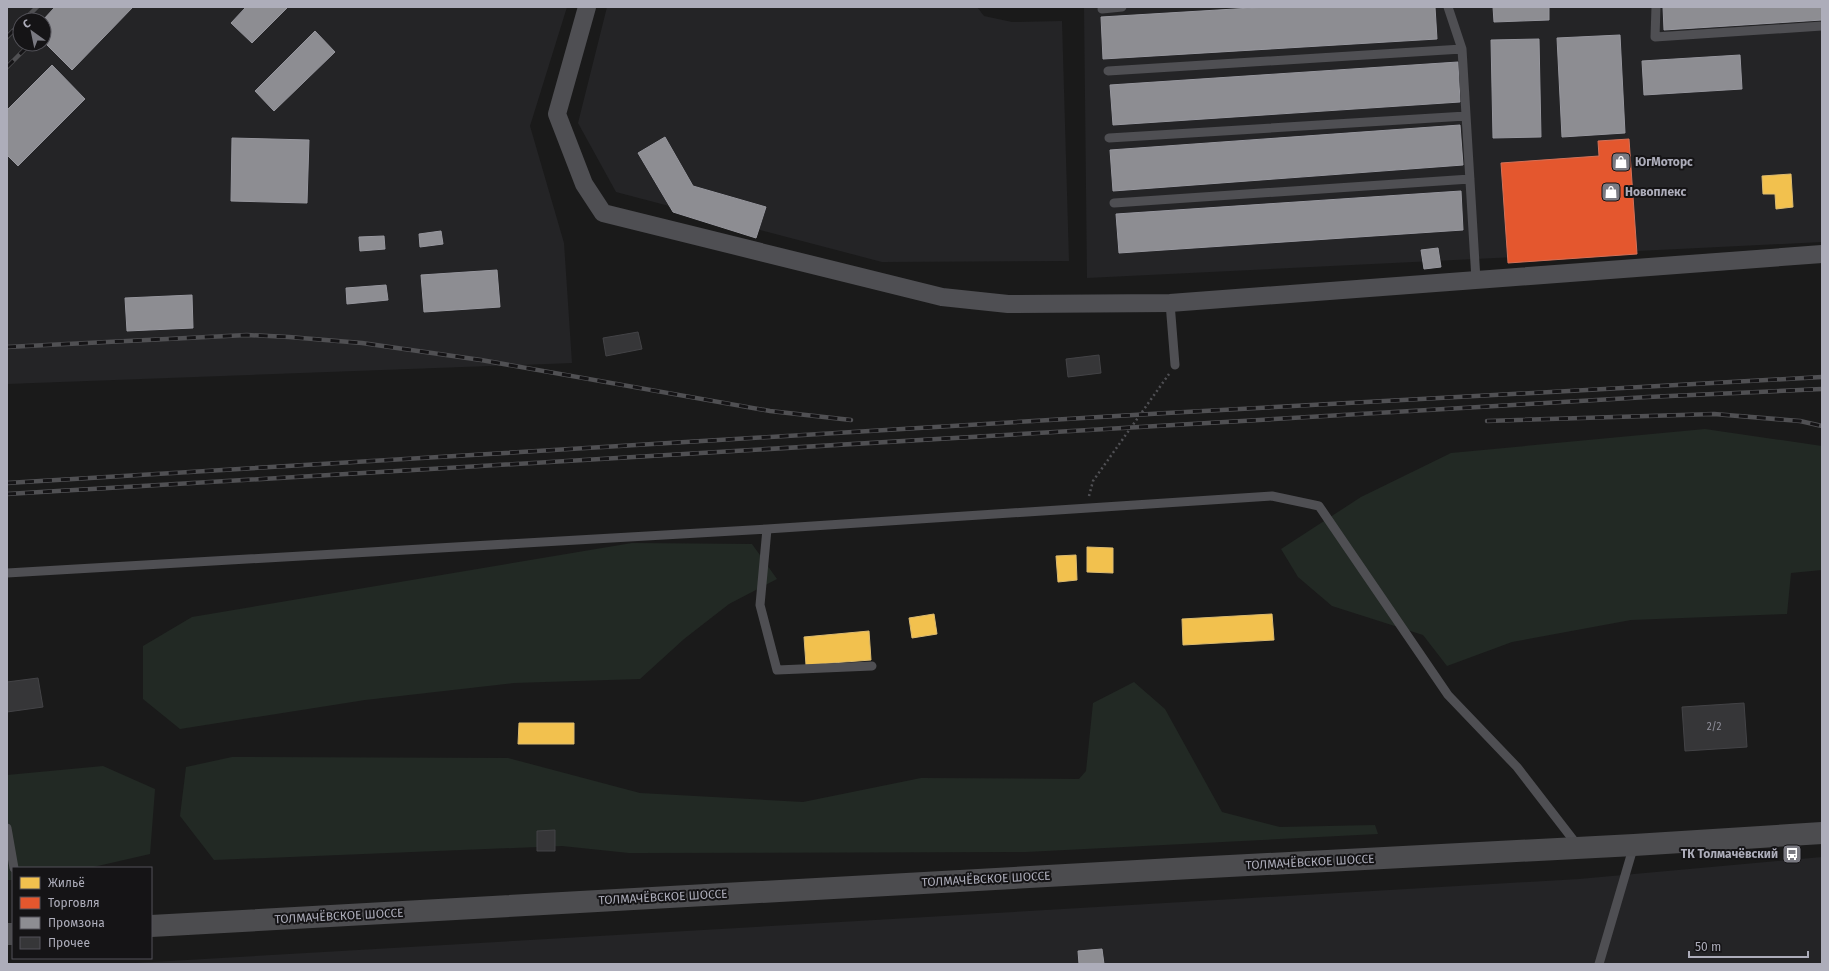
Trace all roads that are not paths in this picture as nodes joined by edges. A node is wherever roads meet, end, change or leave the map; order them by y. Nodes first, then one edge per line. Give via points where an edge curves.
1 (587, 7) edge
2 (1122, 7) edge
3 (1448, 7) edge
4 (1656, 7) edge
5 (1102, 9) dead end
6 (1822, 26) edge
7 (1462, 49) junction
8 (1108, 71) dead end
9 (1466, 116) junction
10 (1109, 138) dead end
11 (1470, 178) junction
12 (1114, 203) dead end
13 (1822, 254) edge
14 (1476, 280) junction
15 (1170, 303) junction
16 (1175, 365) road end
17 (767, 529) junction
18 (7, 573) edge
19 (872, 666) dead end
20 (7, 828) edge
21 (1822, 833) edge
22 (1634, 845) junction
23 (1578, 847) junction
24 (14, 867) edge
25 (152, 926) edge
26 (1599, 964) edge

1 - 15 street via 557,114 584,184 603,213 942,297 1008,304
2 - 5 lane
3 - 7 lane
4 - 6 lane via 1655,37
7 - 8 lane
7 - 9 lane
9 - 10 lane
9 - 11 lane
11 - 12 lane
11 - 14 lane
13 - 14 street
14 - 15 street
15 - 16 lane
17 - 18 lane
17 - 19 lane via 760,605 777,670
17 - 23 lane via 1272,496 1320,506 1448,695 1517,767
20 - 24 lane
21 - 22 main road, ТОЛМАЧЁВСКОЕ ШОССЕ
22 - 23 main road, ТОЛМАЧЁВСКОЕ ШОССЕ
22 - 26 lane
23 - 25 main road, ТОЛМАЧЁВСКОЕ ШОССЕ

